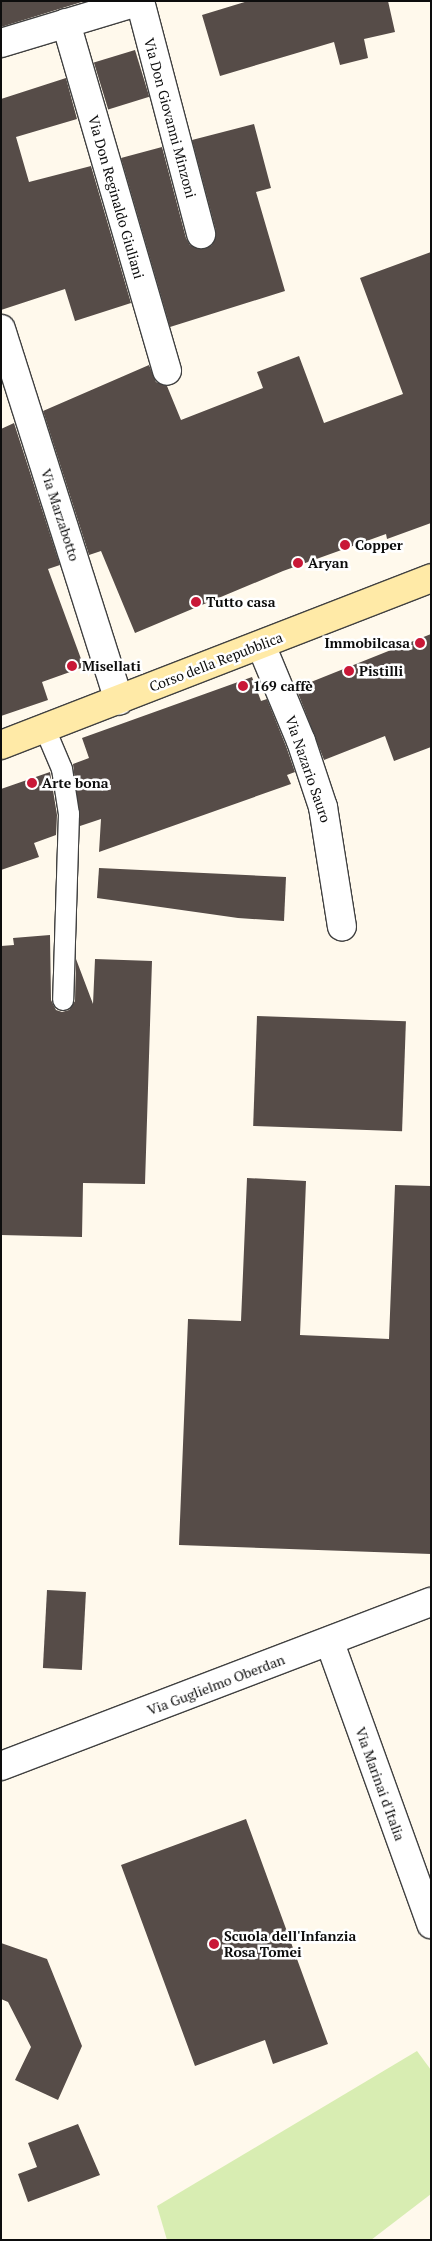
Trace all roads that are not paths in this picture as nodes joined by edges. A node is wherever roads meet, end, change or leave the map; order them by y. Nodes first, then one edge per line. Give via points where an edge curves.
1 (140, 1) edge
2 (66, 23) junction
3 (1, 43) edge
4 (201, 234) dead end
5 (1, 329) edge
6 (167, 371) dead end
7 (431, 578) edge
8 (261, 645) junction
9 (118, 701) junction
10 (45, 729) junction
11 (1, 745) edge
12 (342, 927) dead end
13 (63, 1000) dead end
14 (431, 1602) edge
15 (330, 1643) junction
16 (1, 1766) edge
17 (431, 1924) edge

1 - 2 street
1 - 4 street, Via Don Giovanni Minzoni
2 - 3 street
2 - 6 street, Via Don Reginaldo Giuliani
5 - 9 street, Via Marzabotto
7 - 8 street, Corso della Repubblica
8 - 9 street, Corso della Repubblica
8 - 12 street, Via Nazario Sauro via 304,750 323,807
9 - 10 street, Corso della Repubblica
10 - 11 street, Corso della Repubblica
10 - 13 lane via 62,769 69,814
14 - 15 street, Via Guglielmo Oberdan
15 - 16 street, Via Guglielmo Oberdan
15 - 17 street, Via Marinai d'Italia

